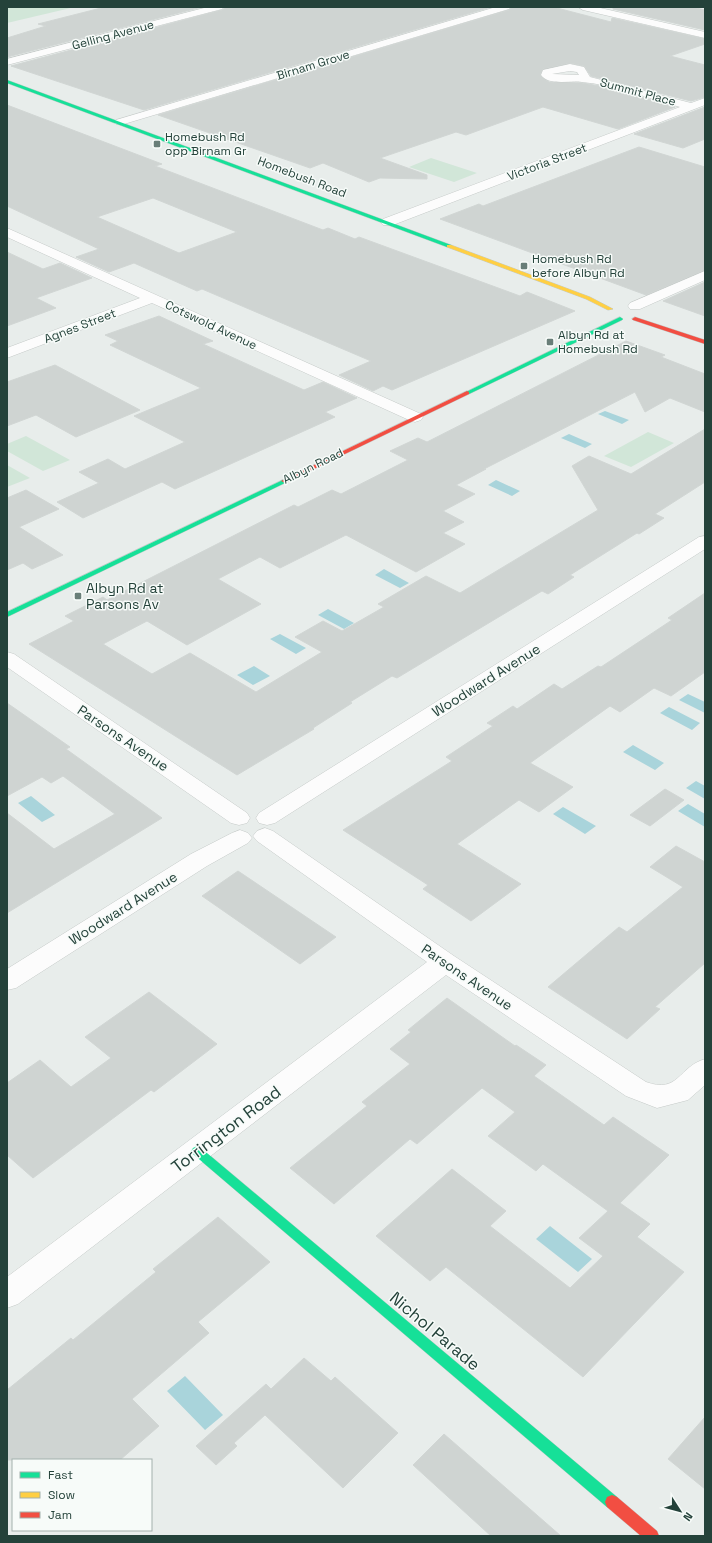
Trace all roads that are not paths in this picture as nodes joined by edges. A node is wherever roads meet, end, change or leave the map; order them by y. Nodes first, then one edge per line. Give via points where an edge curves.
1 (219, 7) edge
2 (506, 7) edge
3 (583, 7) edge
4 (705, 35) edge
5 (7, 62) edge
6 (585, 78) dead end
7 (7, 81) edge
8 (705, 101) edge
9 (691, 106) junction
10 (120, 122) junction
11 (388, 222) junction
12 (7, 232) edge
13 (705, 275) edge
14 (154, 298) junction
15 (627, 310) junction
16 (620, 319) junction
17 (705, 342) edge
18 (7, 353) edge
19 (415, 417) junction
20 (705, 541) edge
21 (7, 615) edge
22 (7, 658) edge
23 (266, 827) junction
24 (239, 828) junction
25 (446, 962) junction
26 (7, 981) edge
27 (705, 1069) edge
28 (198, 1151) junction
29 (7, 1295) edge
30 (652, 1536) edge

1 - 5 street, Gelling Avenue
2 - 10 street, Birnam Grove
3 - 4 street
6 - 9 street, Summit Place
7 - 10 main road, Homebush Road
8 - 9 street, Victoria Street
9 - 11 street, Victoria Street
10 - 11 main road, Homebush Road
11 - 15 main road, Homebush Road via 588,298
12 - 14 street, Cotswold Avenue
13 - 15 street
14 - 18 street, Agnes Street
14 - 19 street, Cotswold Avenue
15 - 16 main road, Homebush Road
15 - 16 main road, Homebush Road via 611,314
15 - 17 main road, Homebush Road via 670,330
16 - 19 main road, Albyn Road
19 - 21 main road, Albyn Road
20 - 23 street, Woodward Avenue
22 - 24 street, Parsons Avenue
23 - 24 street via 250,840
23 - 25 street, Parsons Avenue
24 - 26 street, Woodward Avenue via 199,860
25 - 27 street, Parsons Avenue via 636,1089 657,1097 678,1093
25 - 28 street, Torrington Road
28 - 29 street, Torrington Road
28 - 30 main road, Nichol Parade

